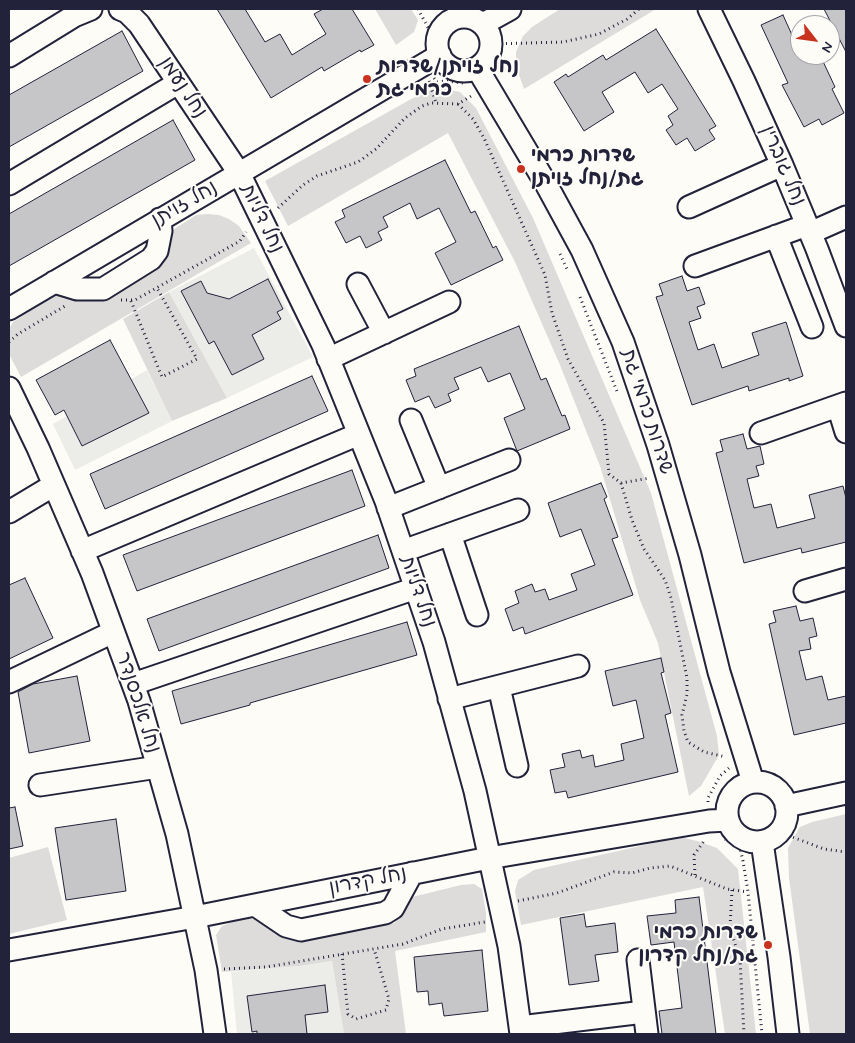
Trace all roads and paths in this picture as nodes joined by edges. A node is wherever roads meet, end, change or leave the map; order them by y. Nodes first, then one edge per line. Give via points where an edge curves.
1 (91, 9) edge
2 (120, 9) edge
3 (510, 9) edge
4 (639, 9) edge
5 (709, 9) edge
6 (449, 14) edge
7 (487, 34) junction
8 (440, 55) junction
9 (9, 56) edge
10 (477, 68) junction
11 (178, 83) junction
12 (488, 86) junction
13 (458, 104) junction
14 (782, 165) junction
15 (239, 173) junction
16 (9, 184) edge
17 (689, 207) dead end
18 (260, 218) junction
19 (846, 218) edge
20 (160, 219) junction
21 (808, 229) junction
22 (776, 236) junction
23 (558, 250) dead end
24 (695, 266) dead end
25 (570, 274) dead end
26 (54, 282) junction
27 (358, 284) dead end
28 (156, 288) junction
29 (577, 290) dead end
30 (114, 300) dead end
31 (131, 301) junction
32 (72, 302) dead end
33 (449, 302) dead end
34 (9, 308) edge
35 (812, 326) dead end
36 (846, 326) edge
37 (384, 333) junction
38 (9, 342) edge
39 (328, 359) junction
40 (9, 388) edge
41 (620, 397) dead end
42 (842, 405) edge
43 (411, 420) dead end
44 (846, 432) edge
45 (761, 433) dead end
46 (359, 434) junction
47 (509, 460) dead end
48 (648, 469) dead end
49 (652, 478) junction
50 (621, 483) junction
51 (54, 485) junction
52 (655, 486) dead end
53 (438, 488) junction
54 (388, 508) junction
55 (518, 510) dead end
56 (9, 512) edge
57 (450, 534) junction
58 (403, 550) junction
59 (82, 551) junction
60 (846, 580) edge
61 (416, 588) junction
62 (805, 591) dead end
63 (477, 615) dead end
64 (113, 632) junction
65 (578, 666) dead end
66 (9, 682) edge
67 (133, 684) junction
68 (499, 687) junction
69 (450, 699) junction
70 (724, 747) dead end
71 (517, 766) dead end
72 (158, 767) junction
73 (753, 782) junction
74 (40, 785) dead end
75 (846, 793) edge
76 (786, 806) junction
77 (728, 820) junction
78 (708, 835) dead end
79 (770, 837) junction
80 (846, 852) edge
81 (490, 858) junction
82 (412, 873) junction
83 (695, 875) junction
84 (732, 890) junction
85 (255, 905) junction
86 (502, 912) junction
87 (195, 917) junction
88 (374, 949) junction
89 (9, 950) edge
90 (342, 954) junction
91 (638, 960) dead end
92 (206, 970) junction
93 (644, 1012) junction
94 (564, 1028) edge
95 (521, 1031) edge
96 (215, 1034) edge
97 (647, 1034) edge
98 (744, 1034) edge
99 (762, 1034) edge
100 (788, 1034) edge

1 - 9 street
2 - 11 street, נחל נעמן via 139,24
3 - 7 street
4 - 7 path via 599,34 563,42
5 - 14 street, נחל גוברין
6 - 7 street via 478,20
6 - 8 street via 438,35
7 - 10 street via 487,58
8 - 10 street via 456,70
8 - 15 street, נחל זויתן
10 - 12 street, שדרות כרמי גת
11 - 15 street, נחל נעמן
11 - 16 street
12 - 13 path
12 - 73 street, שדרות כרמי גת via 573,233 623,342 690,554 719,672
13 - 18 path via 422,106 358,162 317,176
13 - 50 path via 473,118 484,138 545,274 552,313 568,359 604,423 609,474
14 - 17 street
14 - 21 street, נחל גוברין
15 - 18 street, נחל דליות
15 - 20 street, נחל זויתן
18 - 28 path via 240,241
18 - 39 street, נחל דליות
19 - 21 street
20 - 26 street, נחל זויתן
20 - 26 street via 157,251 151,259 103,288 77,289
21 - 22 street
21 - 36 street, נחל גוברין
22 - 24 street
22 - 35 street
23 - 25 path
26 - 34 street, נחל זויתן
27 - 37 street
28 - 31 path
28 - 31 path via 197,358 162,377
29 - 41 path
30 - 31 path
32 - 38 path
33 - 37 street
37 - 39 street
39 - 46 street, נחל דליות
40 - 51 street, נחל אלכסנדר
42 - 44 street
42 - 45 street
43 - 53 street
46 - 54 street, נחל דליות
46 - 59 street
47 - 53 street
48 - 49 path
49 - 50 path
49 - 52 path
50 - 70 path via 644,549 664,580 671,598 687,678 682,715 688,742 704,752 726,757
51 - 56 street
51 - 59 street, נחל אלכסנדר
53 - 54 street
54 - 58 street, נחל דליות
55 - 57 street
57 - 58 street
57 - 63 street
58 - 61 street, נחל דליות
59 - 64 street, נחל אלכסנדר
60 - 62 street
61 - 67 street
61 - 69 street, נחל דליות
64 - 66 street
64 - 67 street, נחל אלכסנדר
65 - 68 street
67 - 72 street, נחל אלכסנדר
68 - 69 street
68 - 71 street
69 - 81 street, נחל דליות
72 - 74 street
72 - 87 street, נחל אלכסנדר
73 - 76 street via 762,782 778,790
73 - 77 street via 745,784 732,795 728,803
75 - 76 street
76 - 79 street via 784,824
77 - 79 street via 731,828 745,840
77 - 81 street, נחל קדרון
78 - 83 path via 694,855
79 - 80 path
79 - 100 street
81 - 82 street, נחל קדרון
81 - 86 street, נחל דליות
82 - 85 street, נחל קדרון
82 - 85 street via 393,908 385,914 301,930 286,926
83 - 84 path
83 - 86 path via 670,866 632,873 614,872
84 - 98 path via 730,928 740,959
84 - 99 path via 748,892
85 - 87 street, נחל קדרון
86 - 88 path via 403,944
86 - 95 street, נחל דליות
87 - 89 street, נחל קדרון
87 - 92 street, נחל אלכסנדר
88 - 90 path
88 - 90 path via 389,999 386,1010 356,1019 348,1014
90 - 92 path via 266,967
91 - 93 street
92 - 96 street, נחל אלכסנדר
93 - 94 street
93 - 97 street
94 - 95 street

